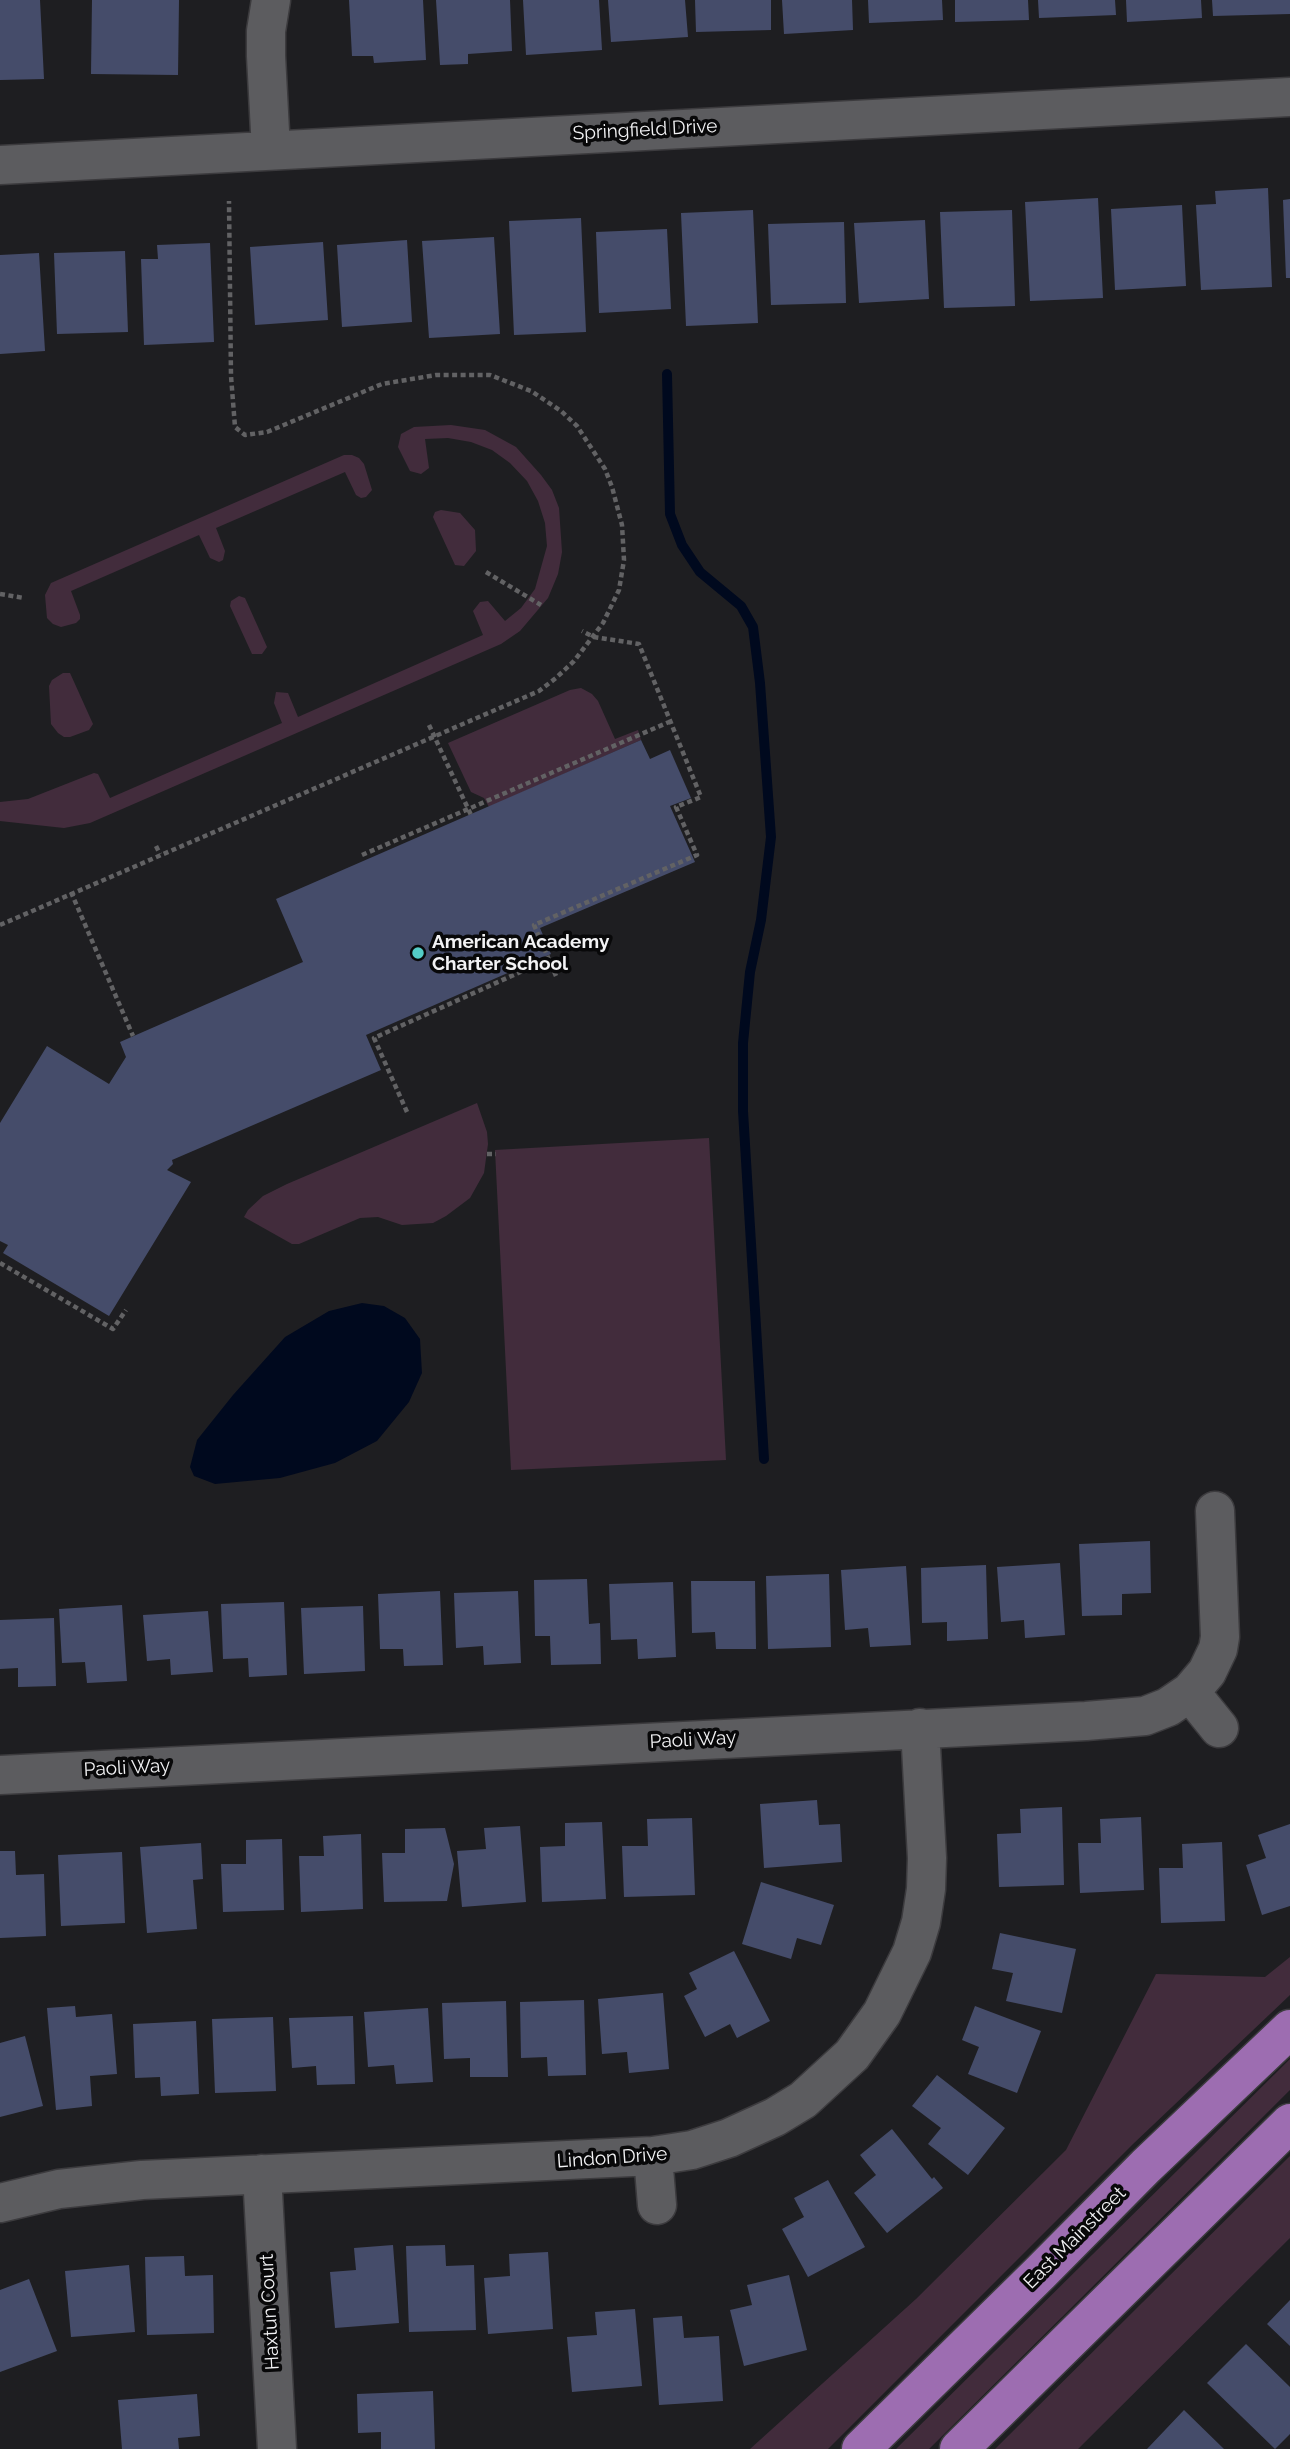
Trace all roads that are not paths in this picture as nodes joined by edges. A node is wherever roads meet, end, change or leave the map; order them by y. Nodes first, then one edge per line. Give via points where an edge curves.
1 (271, 0) edge
2 (1290, 97) edge
3 (271, 150) junction
4 (0, 165) edge
5 (1215, 1511) dead end
6 (1190, 1692) junction
7 (920, 1728) junction
8 (1219, 1728) dead end
9 (0, 1775) edge
10 (1290, 2029) edge
11 (1290, 2123) edge
12 (653, 2156) junction
13 (262, 2174) junction
14 (0, 2203) edge
15 (657, 2205) dead end
16 (277, 2449) edge
17 (861, 2449) edge
18 (959, 2449) edge

1 - 3 street via 266,43
2 - 3 street, Springfield Drive
3 - 4 street, Springfield Drive
5 - 6 street, Paoli Way via 1220,1637 1214,1660
6 - 7 street, Paoli Way via 1156,1712 1133,1718
6 - 8 street
7 - 9 street, Paoli Way
7 - 12 street, Lindon Drive via 926,1889 912,1952 882,2013 840,2068 790,2109 729,2138
10 - 17 main road, East Mainstreet
11 - 18 main road
12 - 13 street, Lindon Drive
12 - 15 street
13 - 14 street, Lindon Drive via 100,2183
13 - 16 street, Haxtun Court

